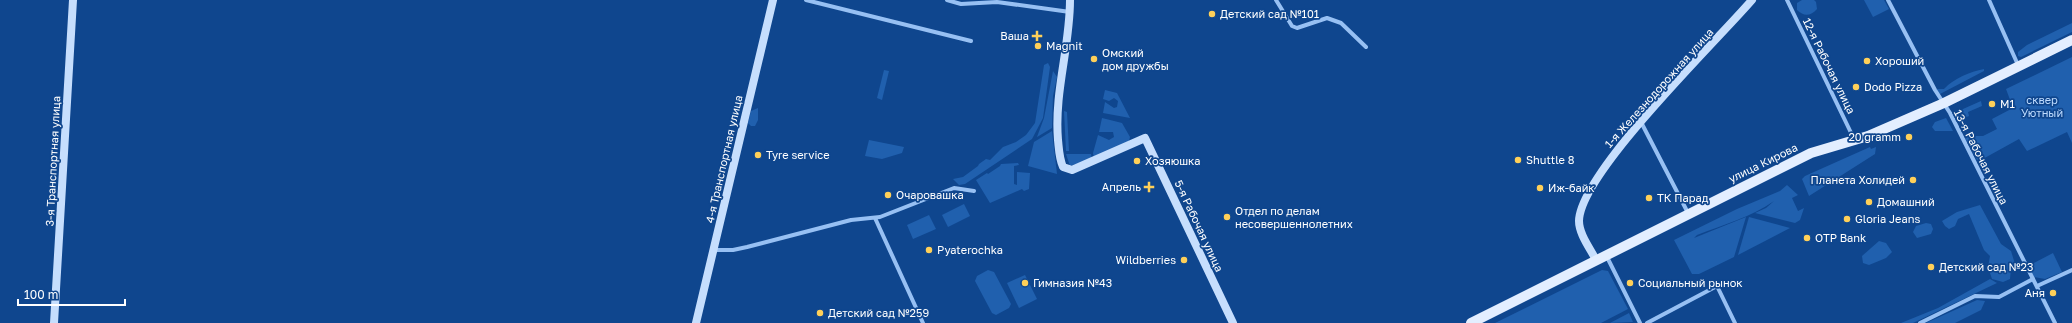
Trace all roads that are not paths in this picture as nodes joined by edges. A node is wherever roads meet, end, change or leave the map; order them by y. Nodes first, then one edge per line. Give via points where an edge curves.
1 (73, 0) edge
2 (773, 0) edge
3 (806, 0) edge
4 (947, 0) edge
5 (1070, 0) edge
6 (1276, 0) edge
7 (1752, 0) edge
8 (1787, 0) edge
9 (1888, 0) edge
10 (1989, 0) edge
11 (1070, 12) junction
12 (2072, 40) edge
13 (971, 41) dead end
14 (1366, 47) dead end
15 (2018, 66) junction
16 (1944, 104) junction
17 (1641, 122) junction
18 (1855, 139) junction
19 (974, 191) dead end
20 (1688, 214) junction
21 (875, 218) junction
22 (714, 250) junction
23 (1601, 257) junction
24 (2072, 270) edge
25 (2033, 279) junction
26 (2037, 286) junction
27 (54, 323) edge
28 (696, 323) edge
29 (924, 323) edge
30 (1233, 323) edge
31 (1471, 323) edge
32 (1640, 323) edge
33 (1647, 323) edge
34 (1735, 323) edge
35 (1920, 323) edge
36 (2055, 323) edge

1 - 27 street, 3-я Транспортная улица
2 - 22 street, 4-я Транспортная улица
3 - 13 street
4 - 11 street via 961,4 997,2
5 - 11 street
6 - 14 street via 1292,26 1297,28 1327,18 1341,23
7 - 17 street, 1-я Железнодорожная улица
8 - 18 street, 12-я Рабочая улица
9 - 16 street, 13-я Рабочая улица
10 - 15 street
11 - 30 street, 5-я Рабочая улица via 1057,104 1061,162 1065,169 1072,170 1145,138
12 - 15 main road, улица Кирова
15 - 16 main road, улица Кирова
16 - 18 main road, улица Кирова
16 - 25 street, 13-я Рабочая улица
17 - 20 street
17 - 23 street, 1-я Железнодорожная улица via 1599,174 1582,206 1579,222 1581,231
18 - 20 main road, улица Кирова via 1811,153
19 - 21 street via 954,188
20 - 23 main road, улица Кирова
21 - 22 street via 851,220 733,250
21 - 29 street
22 - 28 street, 4-я Транспортная улица
23 - 31 main road, улица Кирова
23 - 32 street
24 - 26 street
25 - 26 street, 13-я Рабочая улица
25 - 35 street via 1999,296 1975,296
26 - 36 street, 13-я Рабочая улица
33 - 34 street via 1717,286

